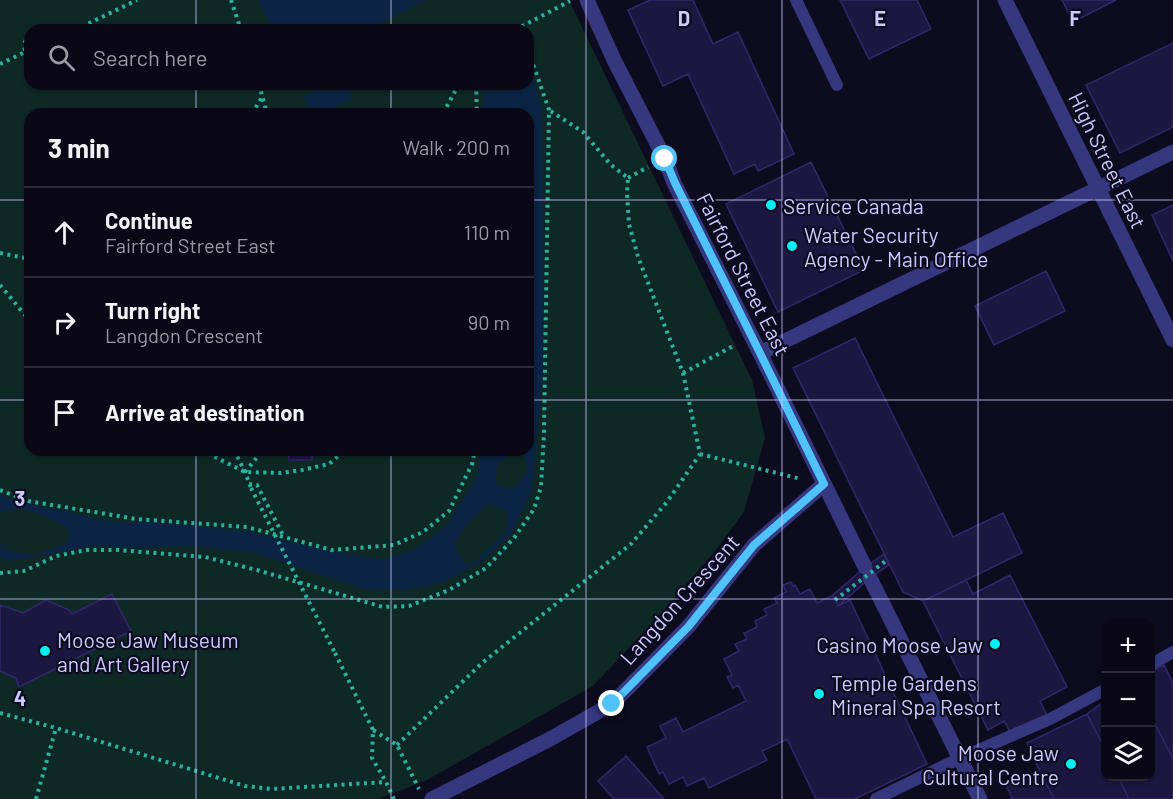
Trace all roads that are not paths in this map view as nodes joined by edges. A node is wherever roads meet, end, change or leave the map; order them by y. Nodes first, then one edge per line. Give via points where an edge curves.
1 (587, 0) edge
2 (796, 0) edge
3 (1005, 0) edge
4 (837, 85) dead end
5 (1173, 152) edge
6 (1098, 188) junction
7 (1173, 340) edge
8 (760, 353) junction
9 (824, 484) junction
10 (1173, 652) edge
11 (1155, 662) edge
12 (1101, 692) edge
13 (960, 758) junction
14 (426, 795) edge
15 (876, 799) edge
16 (980, 799) edge

1 - 8 street, Fairford Street East
2 - 4 lane
3 - 6 street, High Street East
5 - 6 street
6 - 7 street, High Street East
6 - 8 street
8 - 9 street, Fairford Street East
9 - 13 street, Fairford Street East
9 - 14 street, Langdon Crescent via 754,545 688,627 612,704 550,739
10 - 11 lane
12 - 13 lane via 1050,719
13 - 15 lane
13 - 16 street, Fairford Street East

